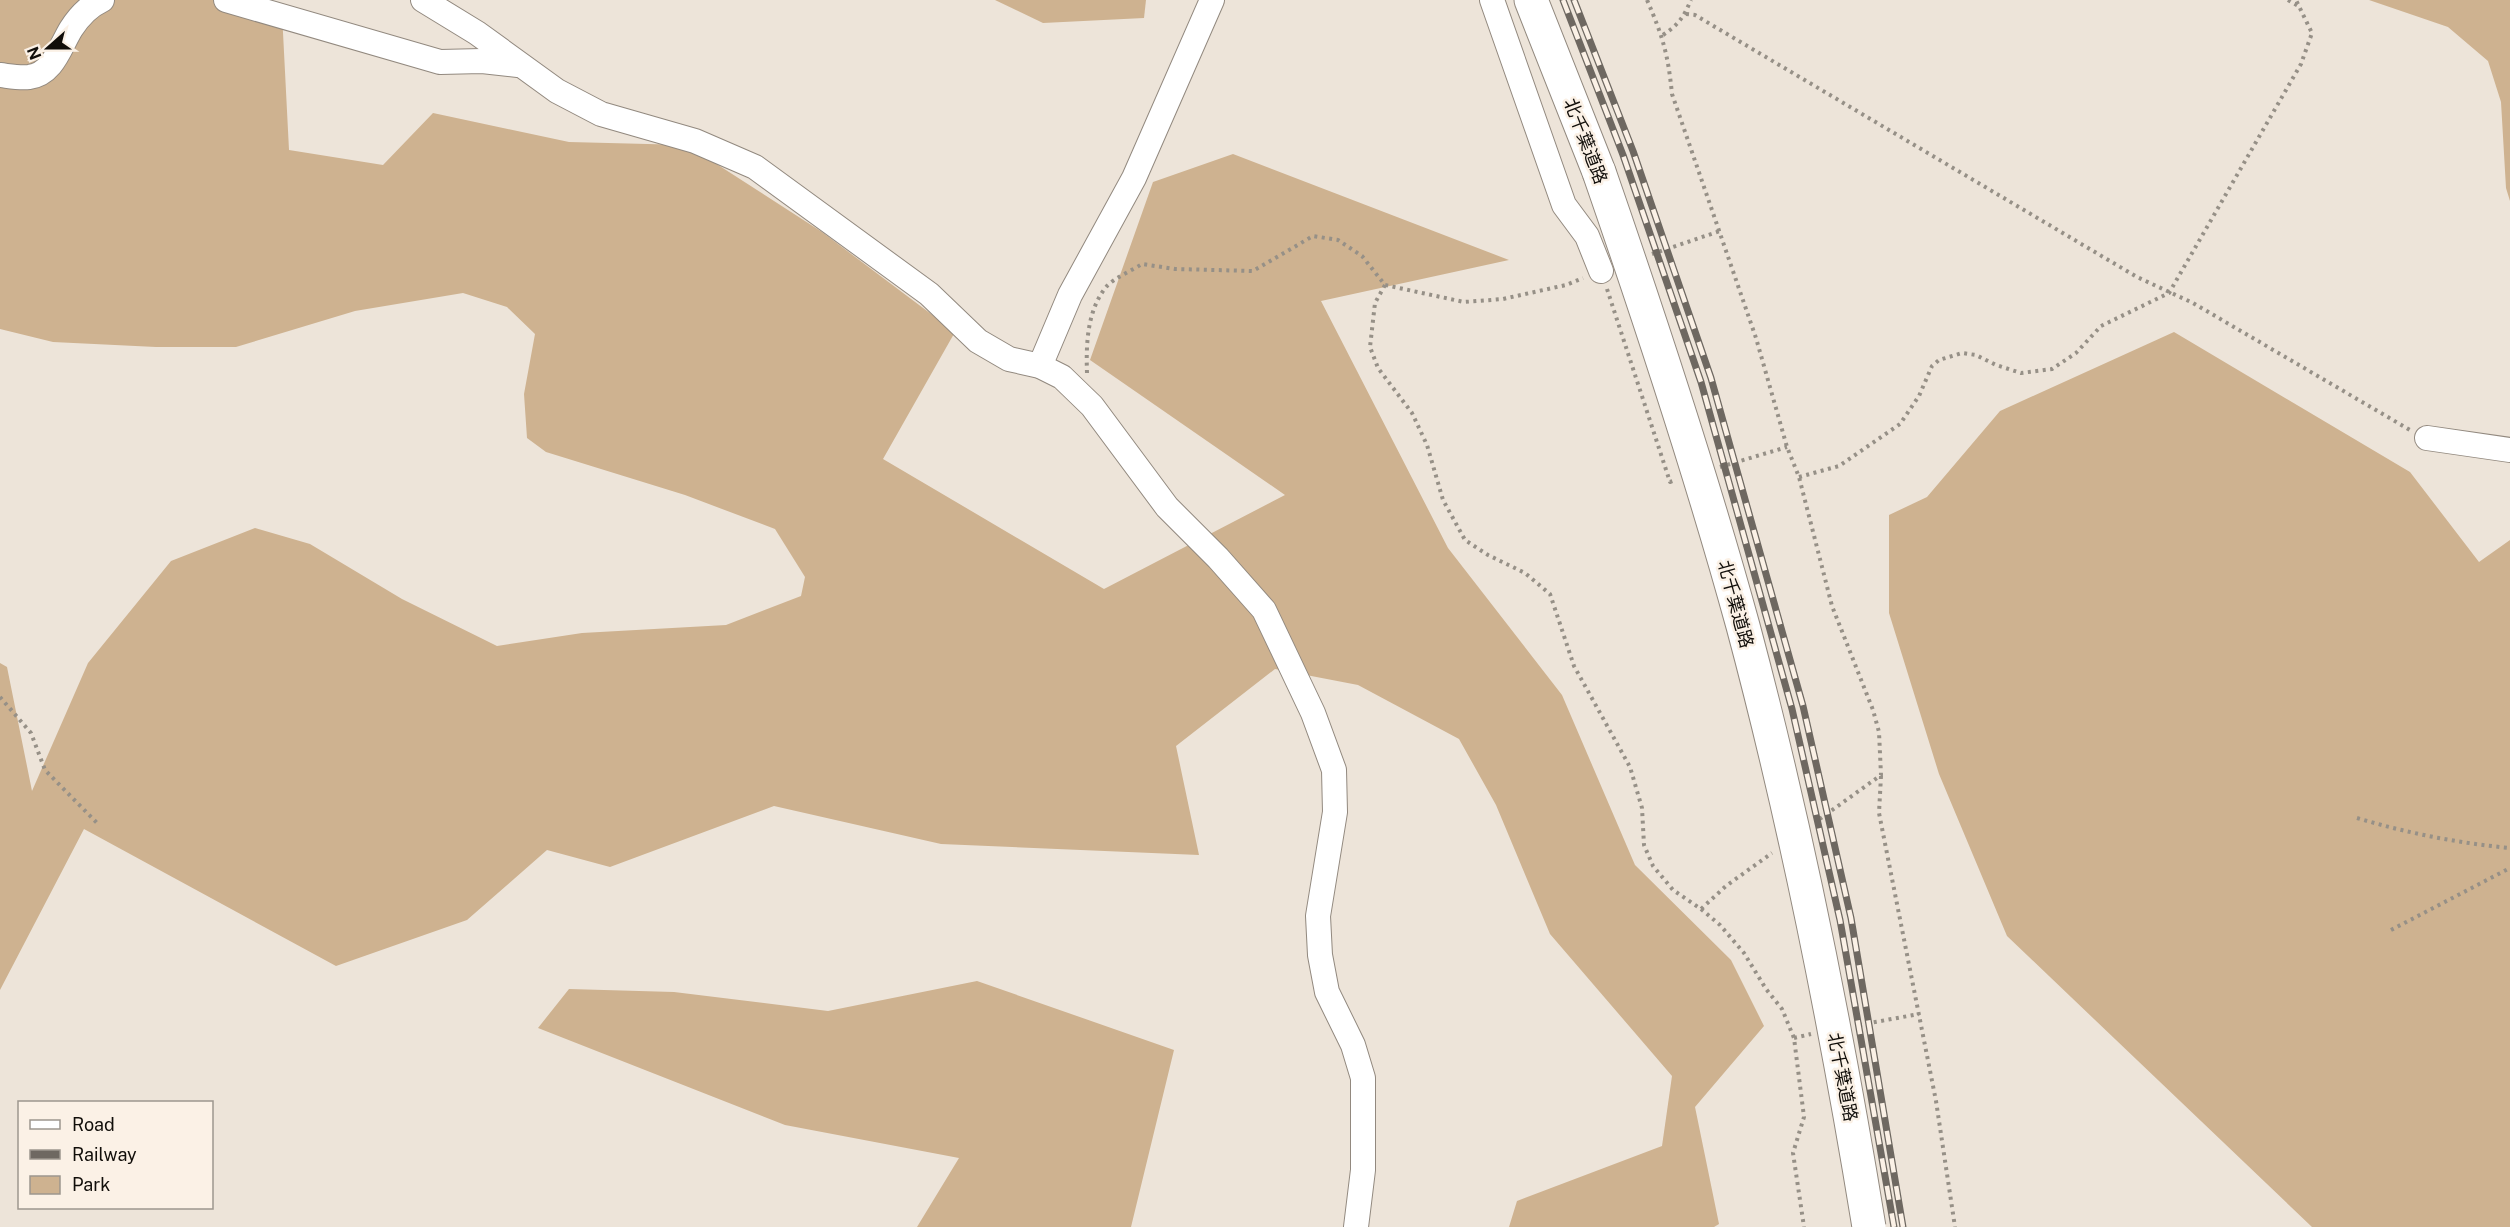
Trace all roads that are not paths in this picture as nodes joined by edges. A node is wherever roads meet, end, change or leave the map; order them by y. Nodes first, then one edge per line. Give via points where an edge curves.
1 (102, 0) edge
2 (226, 0) edge
3 (423, 0) edge
4 (1212, 0) edge
5 (1492, 0) edge
6 (1531, 0) edge
7 (518, 65) junction
8 (0, 75) edge
9 (1601, 271) road end
10 (1040, 366) junction
11 (2427, 438) road end
12 (2510, 450) edge
13 (1356, 1227) edge
14 (1869, 1227) edge

1 - 8 street via 77,21 55,58 40,73 29,77
2 - 7 street via 440,62
3 - 7 street via 477,33
4 - 10 street via 1134,178 1070,296
5 - 9 street via 1564,206 1587,236
6 - 14 highway, 北千葉道路, bridge via 1599,172 1653,325 1743,627 1816,939
7 - 10 street via 602,114 695,141 755,167 929,294 978,341 1009,358
10 - 13 street via 1062,377 1092,406 1167,507 1264,610 1313,713 1334,770 1335,812 1318,916 1327,992 1353,1045 1363,1078 1363,1170
11 - 12 street

